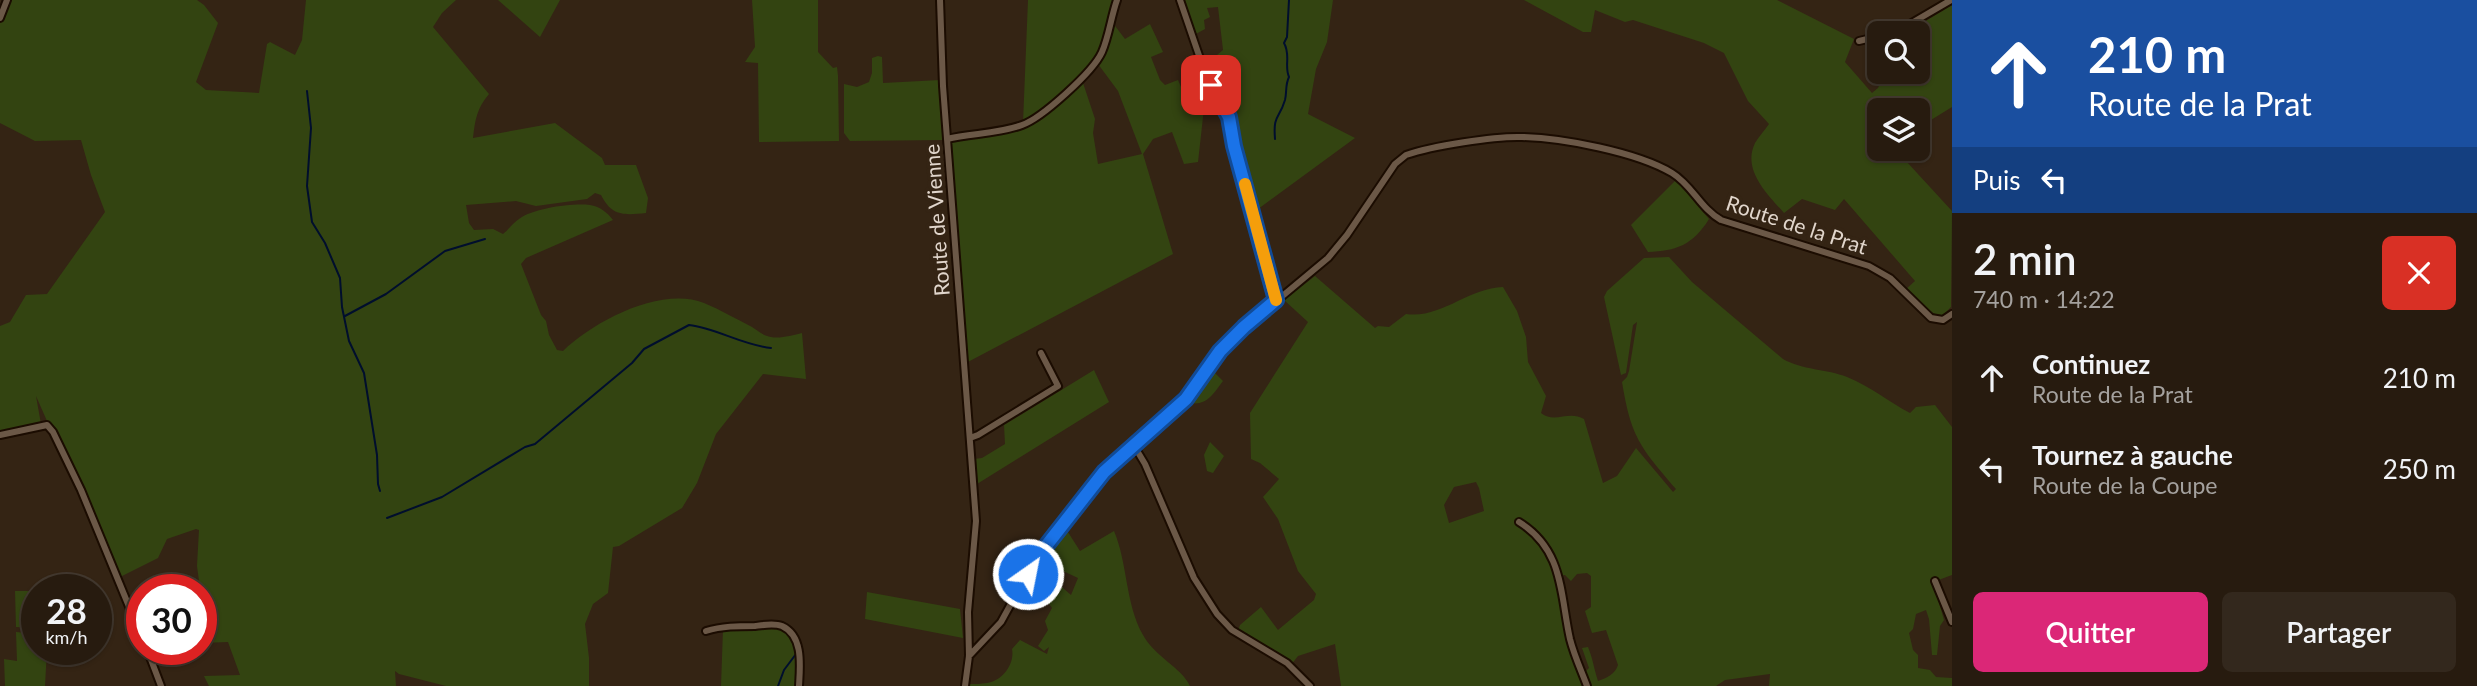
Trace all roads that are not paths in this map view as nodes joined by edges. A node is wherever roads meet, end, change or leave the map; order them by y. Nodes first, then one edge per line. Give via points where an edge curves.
1 (7, 0) edge
2 (940, 0) edge
3 (1117, 0) edge
4 (1180, 0) edge
5 (1951, 0) edge
6 (0, 18) edge
7 (1915, 21) edge
8 (1867, 39) edge
9 (1859, 41) dead end
10 (947, 139) junction
11 (1276, 300) junction
12 (1952, 314) edge
13 (1041, 353) dead end
14 (0, 435) edge
15 (970, 438) junction
16 (1133, 444) junction
17 (1519, 522) dead end
18 (1935, 581) dead end
19 (126, 599) edge
20 (1952, 622) edge
21 (706, 631) dead end
22 (969, 656) junction
23 (153, 665) edge
24 (161, 686) edge
25 (799, 686) edge
26 (965, 686) edge
27 (1310, 686) edge
28 (1587, 686) edge

1 - 6 street
2 - 10 street, Route de Vienne
3 - 10 street via 1096,61 1031,121
4 - 11 street via 1205,73 1228,113
5 - 7 street
8 - 9 street
10 - 15 street, Route de Vienne
11 - 12 street, Route de la Prat via 1305,280 1339,246 1402,158 1521,136 1616,152 1650,163 1680,179 1707,211 1721,220 1870,266 1931,318 1943,320
11 - 16 street, Route de la Prat via 1220,351 1186,399
13 - 15 street via 1058,386
14 - 19 street via 47,425 53,432
15 - 22 street, Route de Vienne via 976,521
16 - 22 street, Route de la Prat via 1098,479 1039,555 1001,622
16 - 27 street via 1146,464 1194,578 1217,614 1287,663
17 - 28 street via 1545,547 1559,573 1573,649
18 - 20 street
21 - 25 street via 728,626 785,628 799,649
22 - 26 street, Route de Vienne
23 - 24 street

